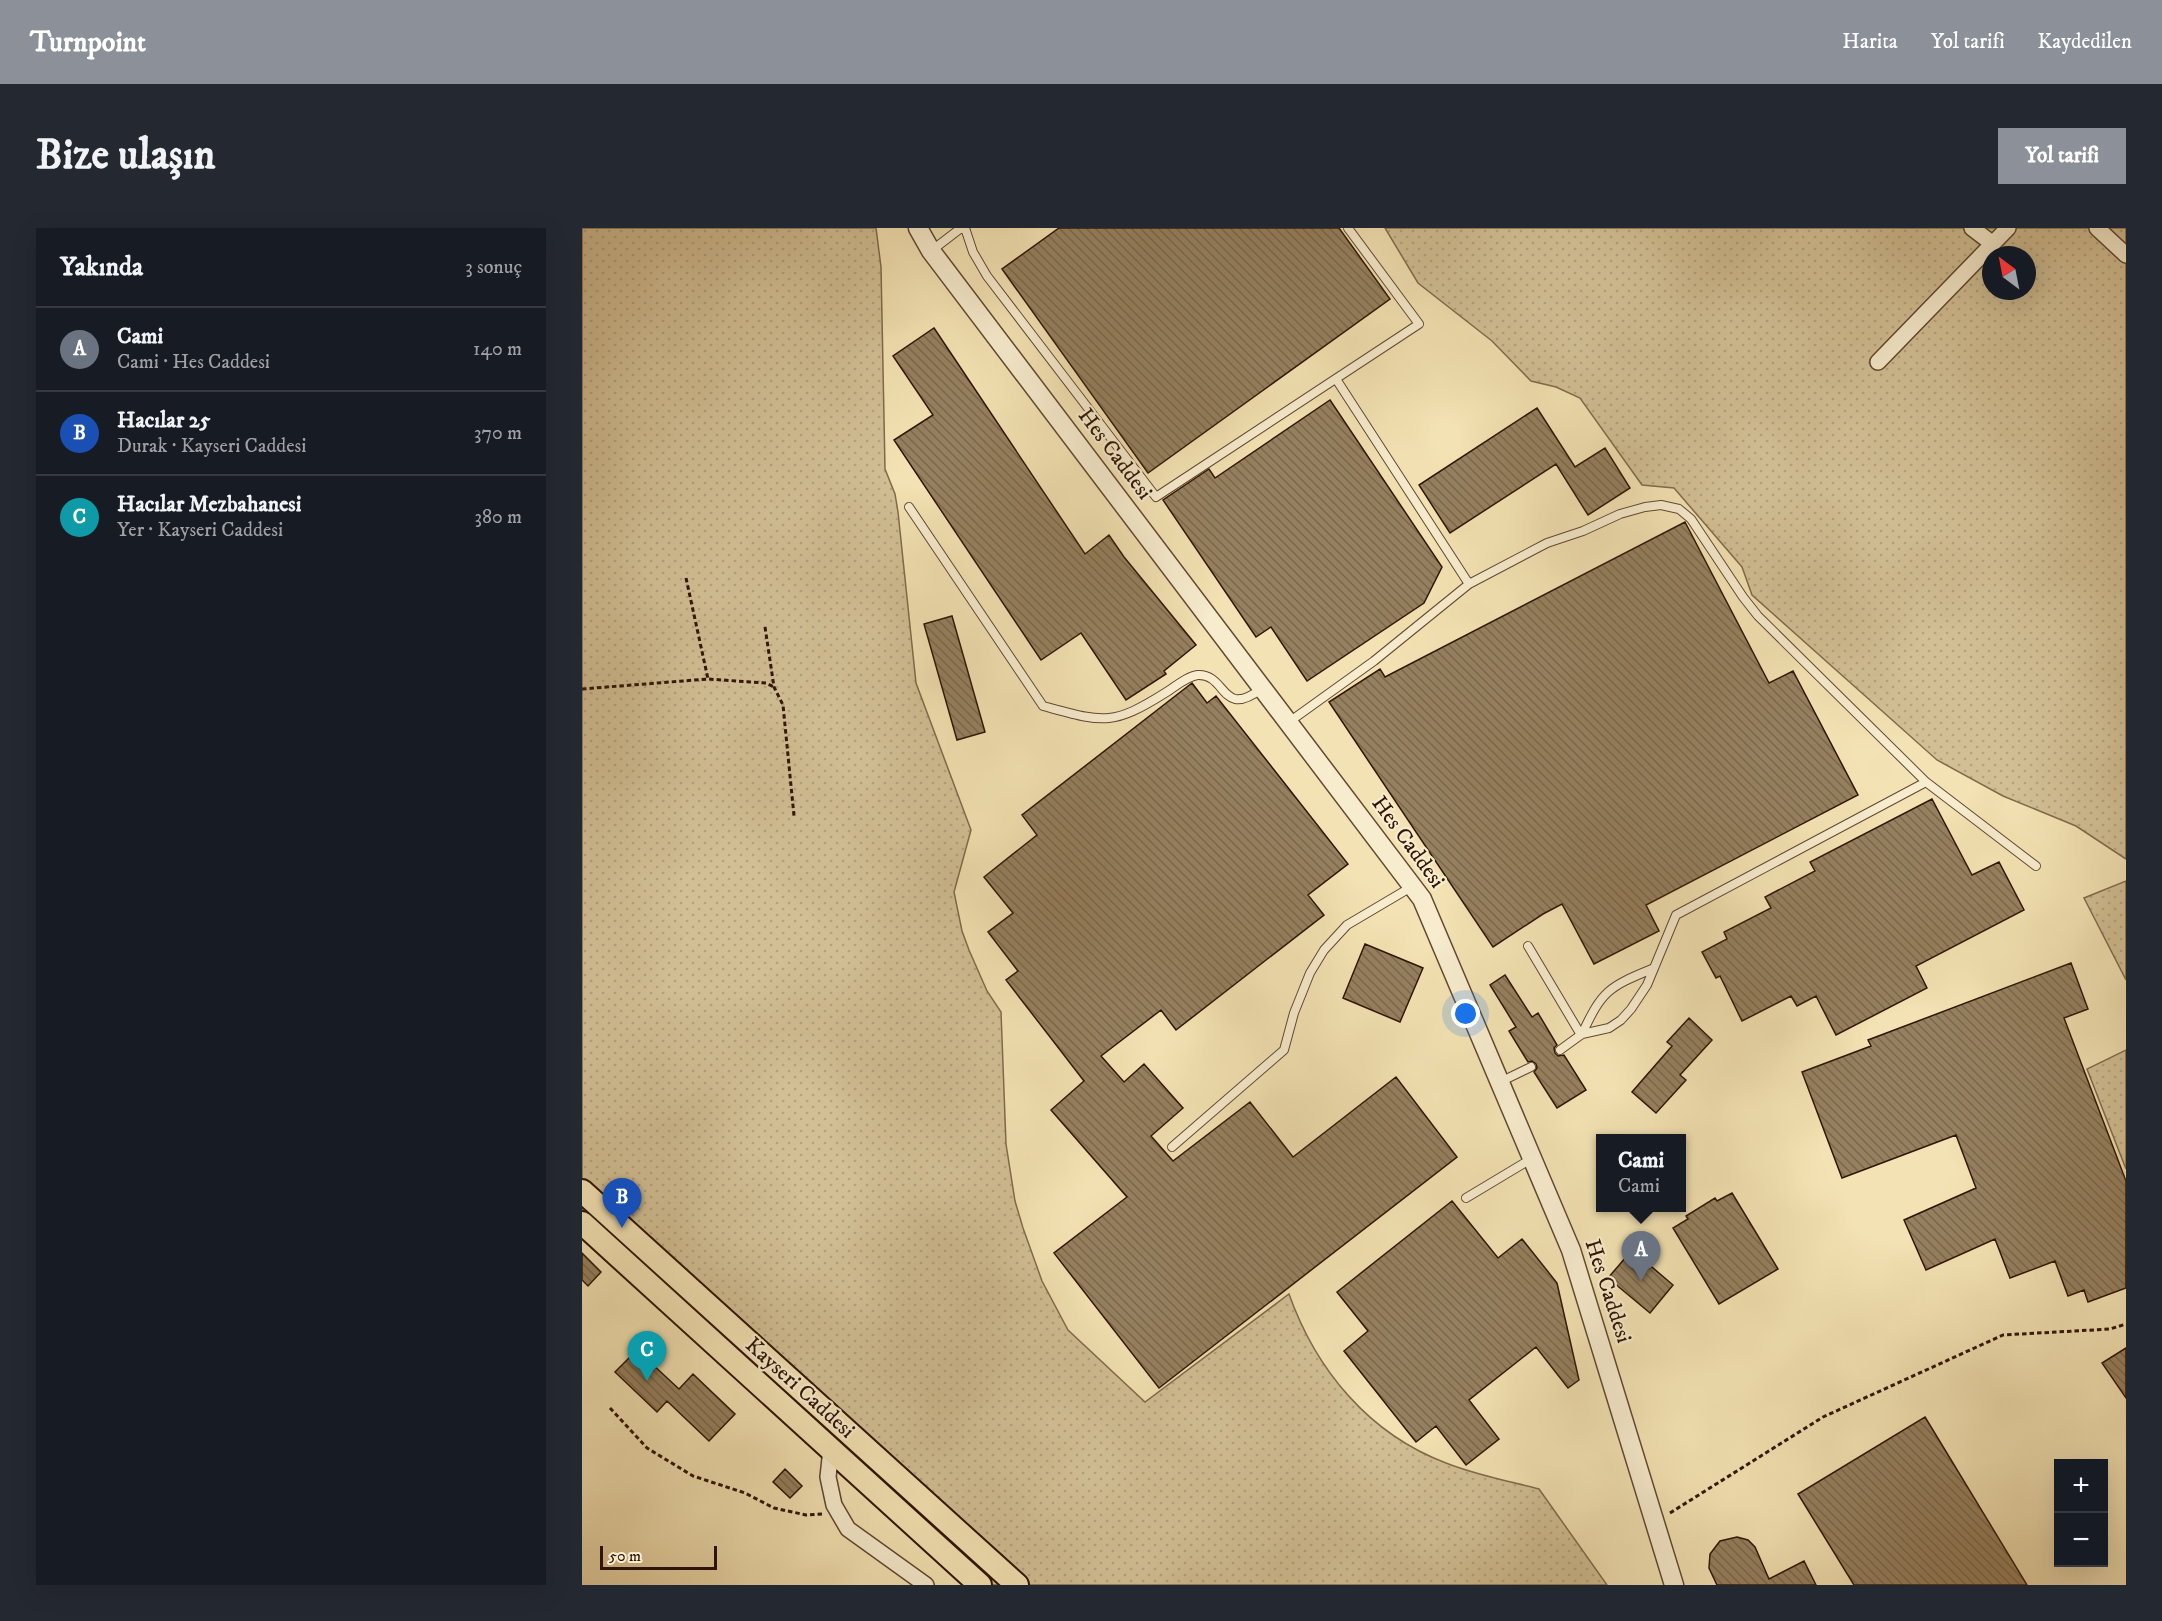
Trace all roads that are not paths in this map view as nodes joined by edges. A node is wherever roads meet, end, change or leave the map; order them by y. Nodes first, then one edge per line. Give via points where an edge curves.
1 (918, 228) edge
2 (963, 228) edge
3 (1348, 228) edge
4 (1972, 228) edge
5 (2008, 228) edge
6 (2097, 228) edge
7 (1993, 244) junction
8 (931, 251) junction
9 (2126, 255) edge
10 (1878, 362) dead end
11 (1336, 379) junction
12 (909, 507) dead end
13 (1469, 584) junction
14 (1262, 688) junction
15 (1289, 722) junction
16 (1926, 782) junction
17 (2036, 866) dead end
18 (1414, 886) junction
19 (1528, 946) dead end
20 (1652, 969) junction
21 (1581, 1035) junction
22 (1560, 1050) dead end
23 (1531, 1067) dead end
24 (1500, 1082) junction
25 (1172, 1147) dead end
26 (1532, 1158) junction
27 (582, 1191) edge
28 (1466, 1198) dead end
29 (582, 1223) edge
30 (831, 1449) junction
31 (926, 1585) edge
32 (980, 1585) edge
33 (1017, 1585) edge
34 (1674, 1585) edge

1 - 8 street, Hes Caddesi
2 - 8 lane
2 - 11 lane via 987,276 1156,497
3 - 11 lane via 1419,324
4 - 7 street
5 - 7 street
6 - 9 street
7 - 10 street
8 - 14 street, Hes Caddesi
11 - 13 lane
12 - 14 lane via 1043,706 1092,719 1116,718 1137,711 1199,675 1239,700
13 - 15 lane via 1374,662
13 - 16 lane via 1547,543 1620,514 1661,505 1679,509 1691,519 1758,616
14 - 15 street, Hes Caddesi
15 - 18 street, Hes Caddesi
16 - 17 lane
16 - 20 lane via 1676,915
18 - 24 street, Hes Caddesi
18 - 25 lane via 1347,925 1310,973 1284,1050
19 - 21 lane
20 - 21 lane via 1617,984 1602,996
20 - 21 lane via 1647,986 1621,1020 1609,1028
21 - 22 lane
23 - 24 lane
24 - 26 street, Hes Caddesi
26 - 28 lane
26 - 34 street, Hes Caddesi via 1571,1250
27 - 33 main road, Kayseri Caddesi
29 - 30 main road, Kayseri Caddesi
30 - 31 street via 828,1477 834,1504 848,1529
30 - 32 main road, Kayseri Caddesi

